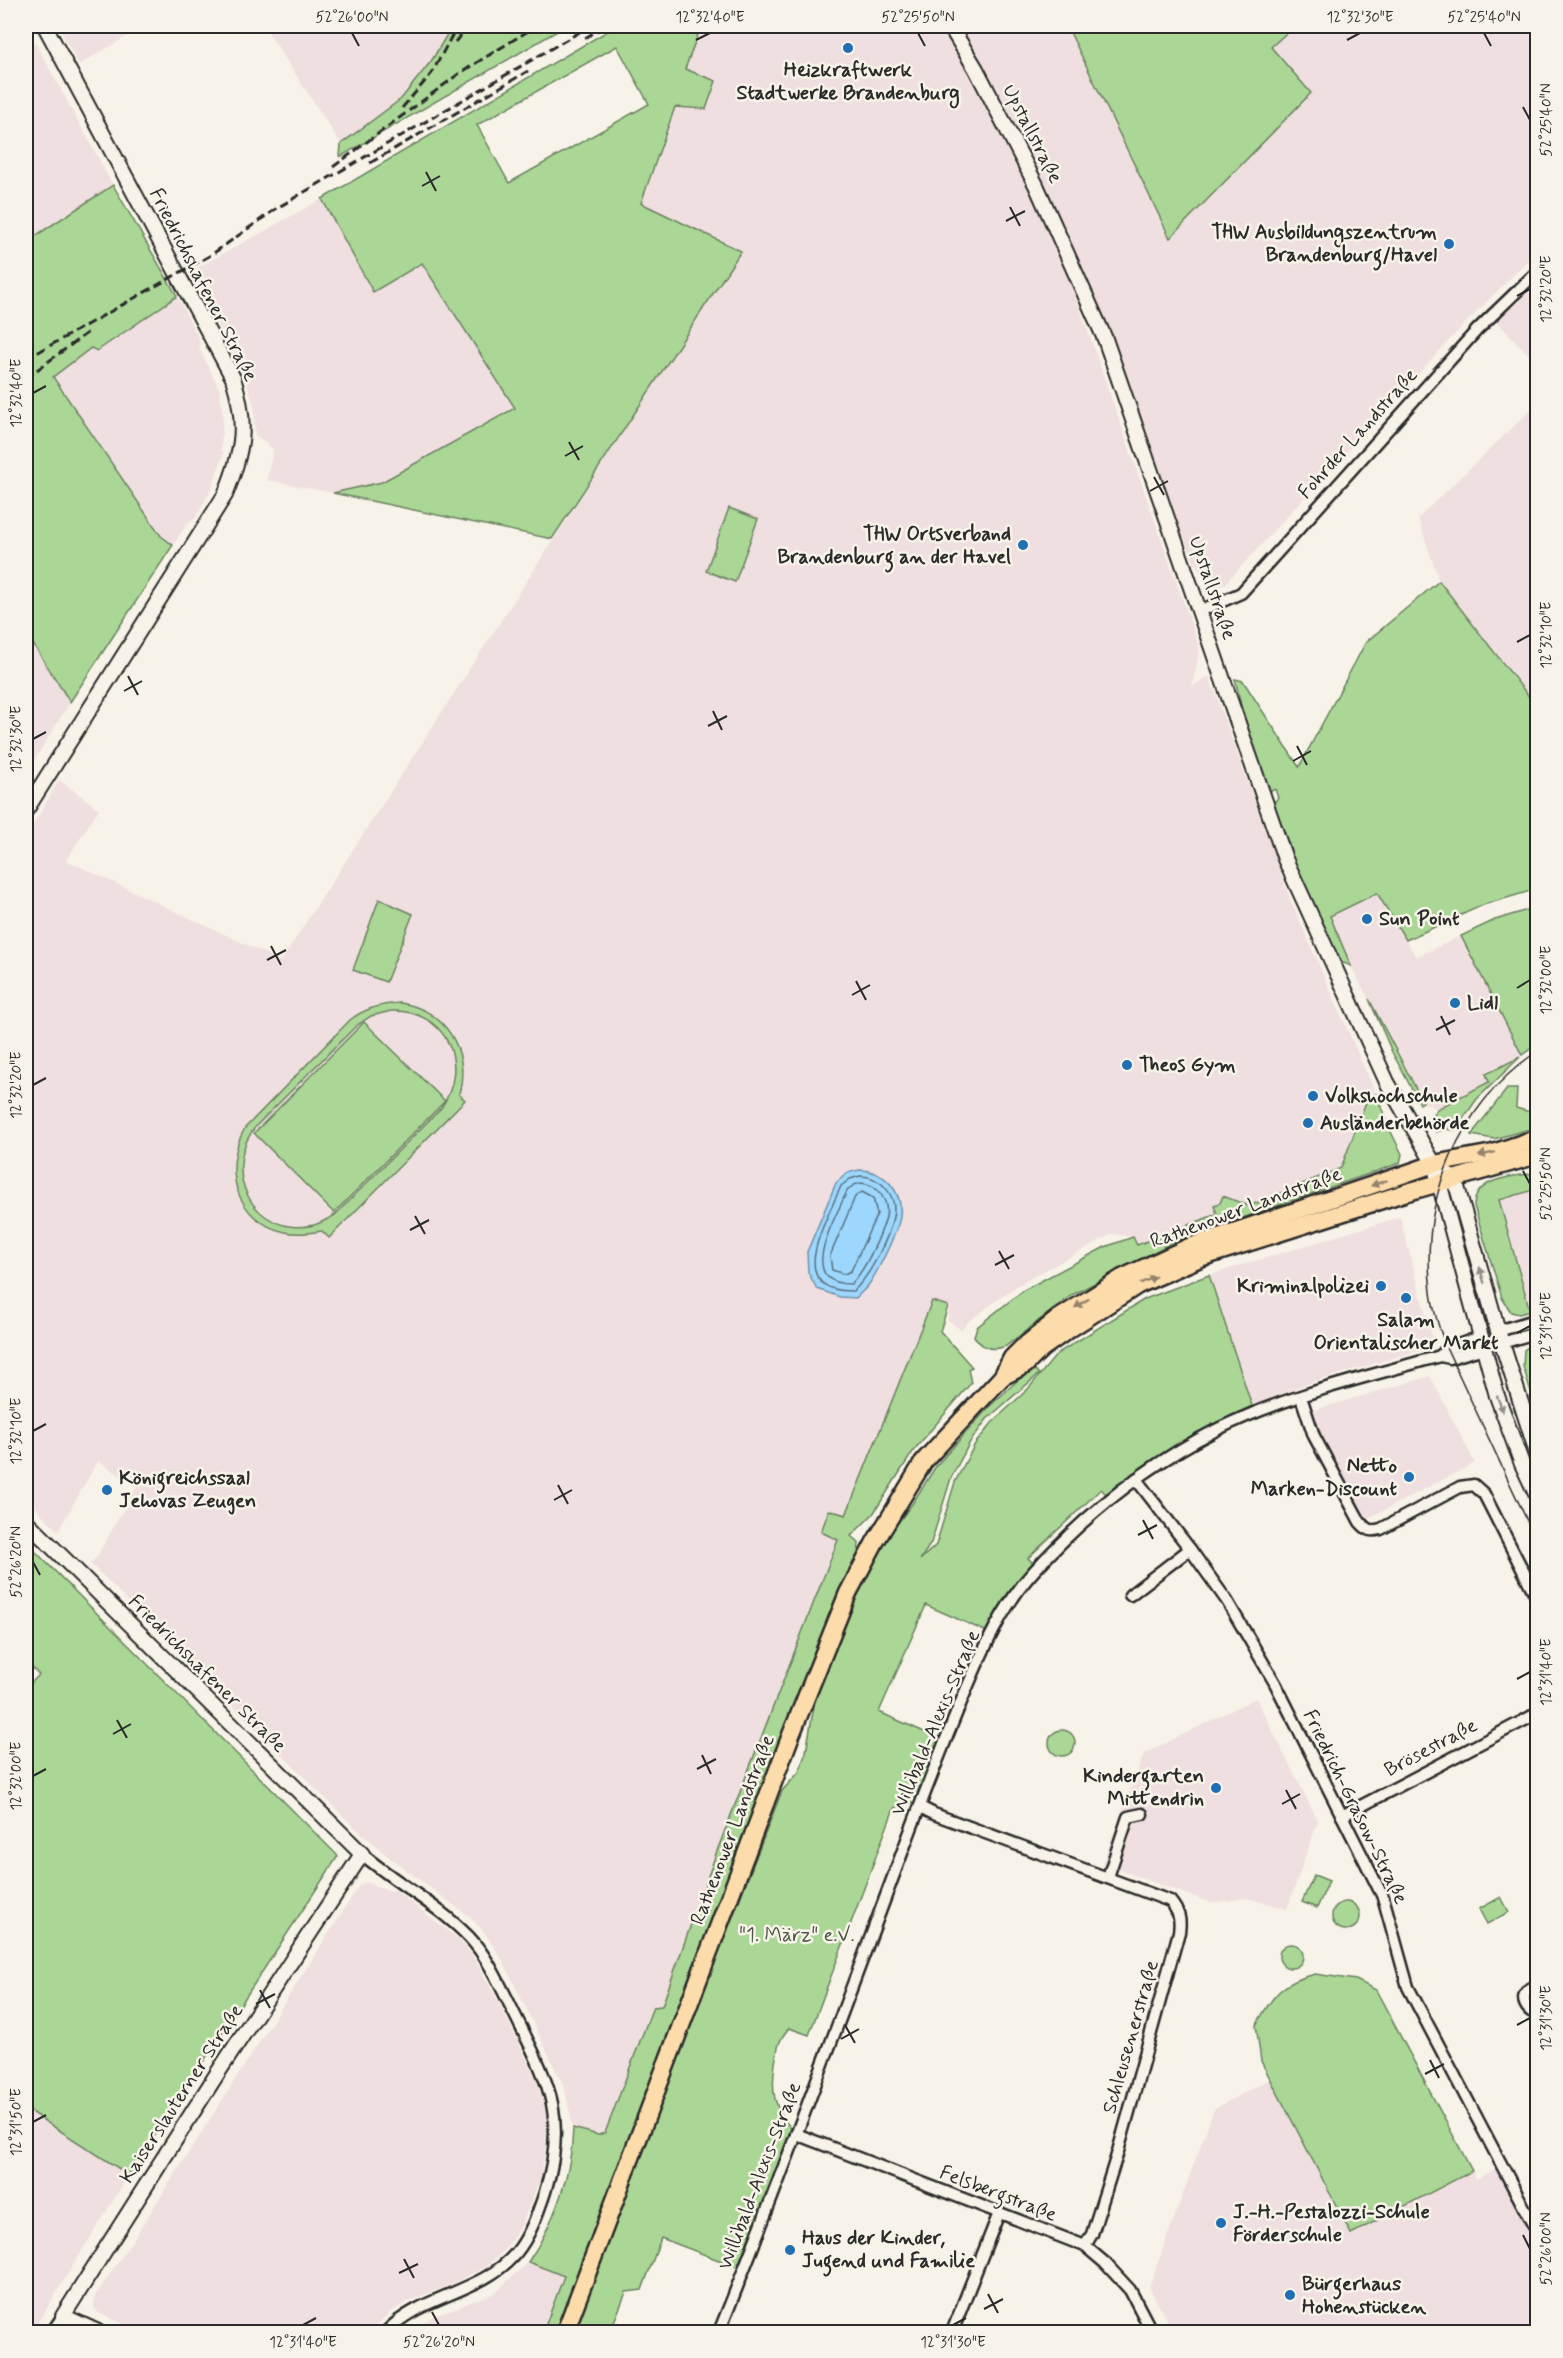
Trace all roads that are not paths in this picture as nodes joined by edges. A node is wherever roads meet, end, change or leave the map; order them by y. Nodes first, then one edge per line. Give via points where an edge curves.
1 (45, 26) edge
2 (951, 26) edge
3 (1538, 271) edge
4 (1200, 611) junction
5 (26, 810) edge
6 (1538, 1138) edge
7 (1538, 1155) edge
8 (1434, 1164) junction
9 (1447, 1182) junction
10 (1538, 1319) edge
11 (1538, 1332) edge
12 (1500, 1337) junction
13 (1482, 1342) junction
14 (1002, 1377) junction
15 (1301, 1397) junction
16 (1538, 1456) edge
17 (1136, 1479) junction
18 (1538, 1498) edge
19 (26, 1521) edge
20 (1190, 1549) junction
21 (1130, 1595) dead end
22 (1538, 1600) edge
23 (1538, 1713) edge
24 (920, 1807) junction
25 (1142, 1814) dead end
26 (1342, 1816) junction
27 (362, 1854) junction
28 (1108, 1877) junction
29 (1538, 1985) edge
30 (1538, 2014) edge
31 (796, 2134) junction
32 (999, 2213) junction
33 (1538, 2234) edge
34 (1085, 2246) junction
35 (63, 2316) junction
36 (52, 2332) edge
37 (98, 2332) edge
38 (386, 2332) edge
39 (565, 2332) edge
40 (719, 2332) edge
41 (952, 2332) edge
42 (1152, 2332) edge

1 - 5 street, Friedrichshafener Straße via 233,378 244,424 238,461 225,495
2 - 4 street, Upstallstraße via 1036,185 1100,329
3 - 4 street, Fohrder Landstraße via 1477,330 1241,593
4 - 8 street, Upstallstraße via 1263,801 1304,904 1387,1082
6 -> 8 main road, Rathenower Landstraße via 1493,1153
7 - 9 main road, Rathenower Landstraße
8 - 9 street, Upstallstraße
8 -> 14 main road, Rathenower Landstraße via 1189,1247 1132,1273 1059,1318 1012,1358
12 -> 9 street
9 - 13 street
14 -> 9 main road, Rathenower Landstraße via 1138,1285 1240,1244
10 - 12 street
11 - 12 street
12 - 13 street
12 - 16 street
13 - 15 street, Willibald-Alexis-Straße via 1447,1349 1440,1356
13 -> 18 street via 1497,1396
14 - 39 main road, Rathenower Landstraße via 924,1461 848,1593
15 - 17 street, Willibald-Alexis-Straße via 1220,1429
15 - 22 street via 1314,1436 1366,1529 1381,1529 1460,1487 1474,1485 1484,1494
17 - 20 street, Friedrich-Grasow-Straße
17 - 24 street, Willibald-Alexis-Straße via 1052,1552 1010,1604 974,1672
19 - 27 street, Friedrichshafener Straße
20 - 21 street
20 - 26 street, Friedrich-Grasow-Straße via 1247,1632
23 - 26 street, Brösestraße
24 - 28 street, Schleusenerstraße
24 - 31 street, Willibald-Alexis-Straße
25 - 28 street via 1128,1817
26 - 33 street, Friedrich-Grasow-Straße via 1383,1898 1408,1987
27 - 35 street, Kaiserslauterner Straße
27 - 38 street via 471,1939 490,1967 542,2072 554,2106 557,2136 540,2206 516,2252 490,2275 411,2311
28 - 34 street, Schleusenerstraße via 1170,1901 1181,1921 1117,2155
29 - 30 street via 1524,1997 1526,2007
31 - 32 street, Felsbergstraße
31 - 40 street, Willibald-Alexis-Straße
32 - 34 street, Felsbergstraße
32 - 41 street
34 - 42 street, Felsbergstraße via 1130,2290
35 - 36 street
35 - 37 street

